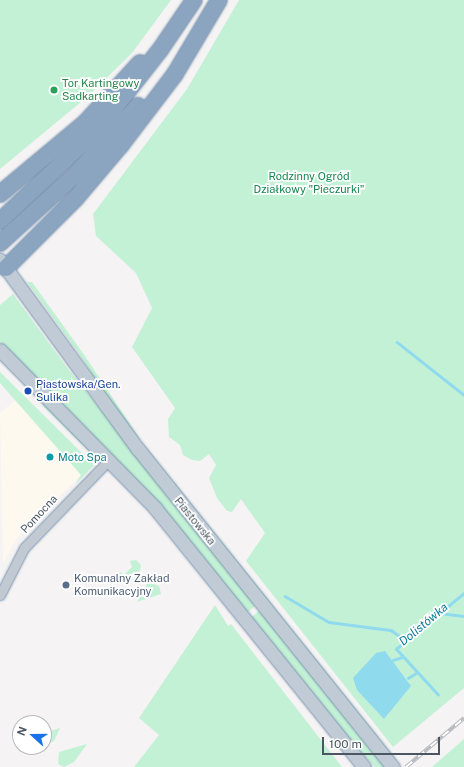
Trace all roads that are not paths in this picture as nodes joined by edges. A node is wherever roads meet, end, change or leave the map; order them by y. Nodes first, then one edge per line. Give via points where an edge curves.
1 (187, 0) edge
2 (194, 0) edge
3 (212, 0) edge
4 (219, 0) edge
5 (0, 194) edge
6 (32, 203) junction
7 (0, 221) edge
8 (0, 243) edge
9 (2, 268) edge
10 (0, 350) edge
11 (109, 460) junction
12 (0, 595) edge
13 (364, 767) edge
14 (393, 767) edge

1 - 5 highway via 150,52 86,122
2 - 6 highway via 129,93
3 - 6 highway via 143,100 74,176
4 - 9 highway via 174,74 121,145 76,198
6 - 7 highway
6 - 8 highway
9 - 14 main road, Piastowska via 138,449
10 - 11 main road, Piastowska
11 - 12 street, Pomocna via 31,539 14,564
11 - 13 main road, Piastowska via 172,528

